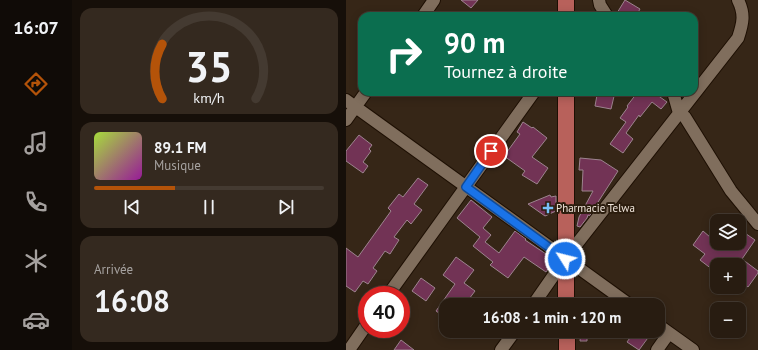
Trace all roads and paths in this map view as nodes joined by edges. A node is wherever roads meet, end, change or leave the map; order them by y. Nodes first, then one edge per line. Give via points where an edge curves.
1 (434, 0) edge
2 (566, 0) edge
3 (600, 0) edge
4 (738, 0) edge
5 (426, 12) edge
6 (566, 12) edge
7 (605, 12) edge
8 (698, 89) edge
9 (361, 96) edge
10 (531, 96) edge
11 (566, 96) edge
12 (675, 96) edge
13 (692, 96) edge
14 (351, 103) edge
15 (679, 113) junction
16 (346, 120) edge
17 (466, 187) junction
18 (758, 224) edge
19 (565, 259) junction
20 (394, 286) edge
21 (538, 298) edge
22 (566, 298) edge
23 (620, 298) edge
24 (665, 329) edge
25 (669, 332) junction
26 (358, 337) edge
27 (510, 338) edge
28 (566, 338) edge
29 (349, 350) edge
30 (501, 350) edge
31 (567, 350) edge
32 (657, 350) edge
33 (693, 350) edge

1 - 5 street
2 - 6 main road
3 - 7 street
4 - 8 street via 742,10 742,28 738,38
9 - 14 street
10 - 17 street
11 - 19 main road
12 - 15 street
13 - 15 street
14 - 16 street
14 - 17 street
15 - 18 street via 685,117 731,191
15 - 19 street
17 - 19 street
17 - 20 street
19 - 21 street
19 - 22 main road
19 - 23 street
24 - 25 street
25 - 32 street
25 - 33 street
26 - 29 street
27 - 30 street
28 - 31 main road

